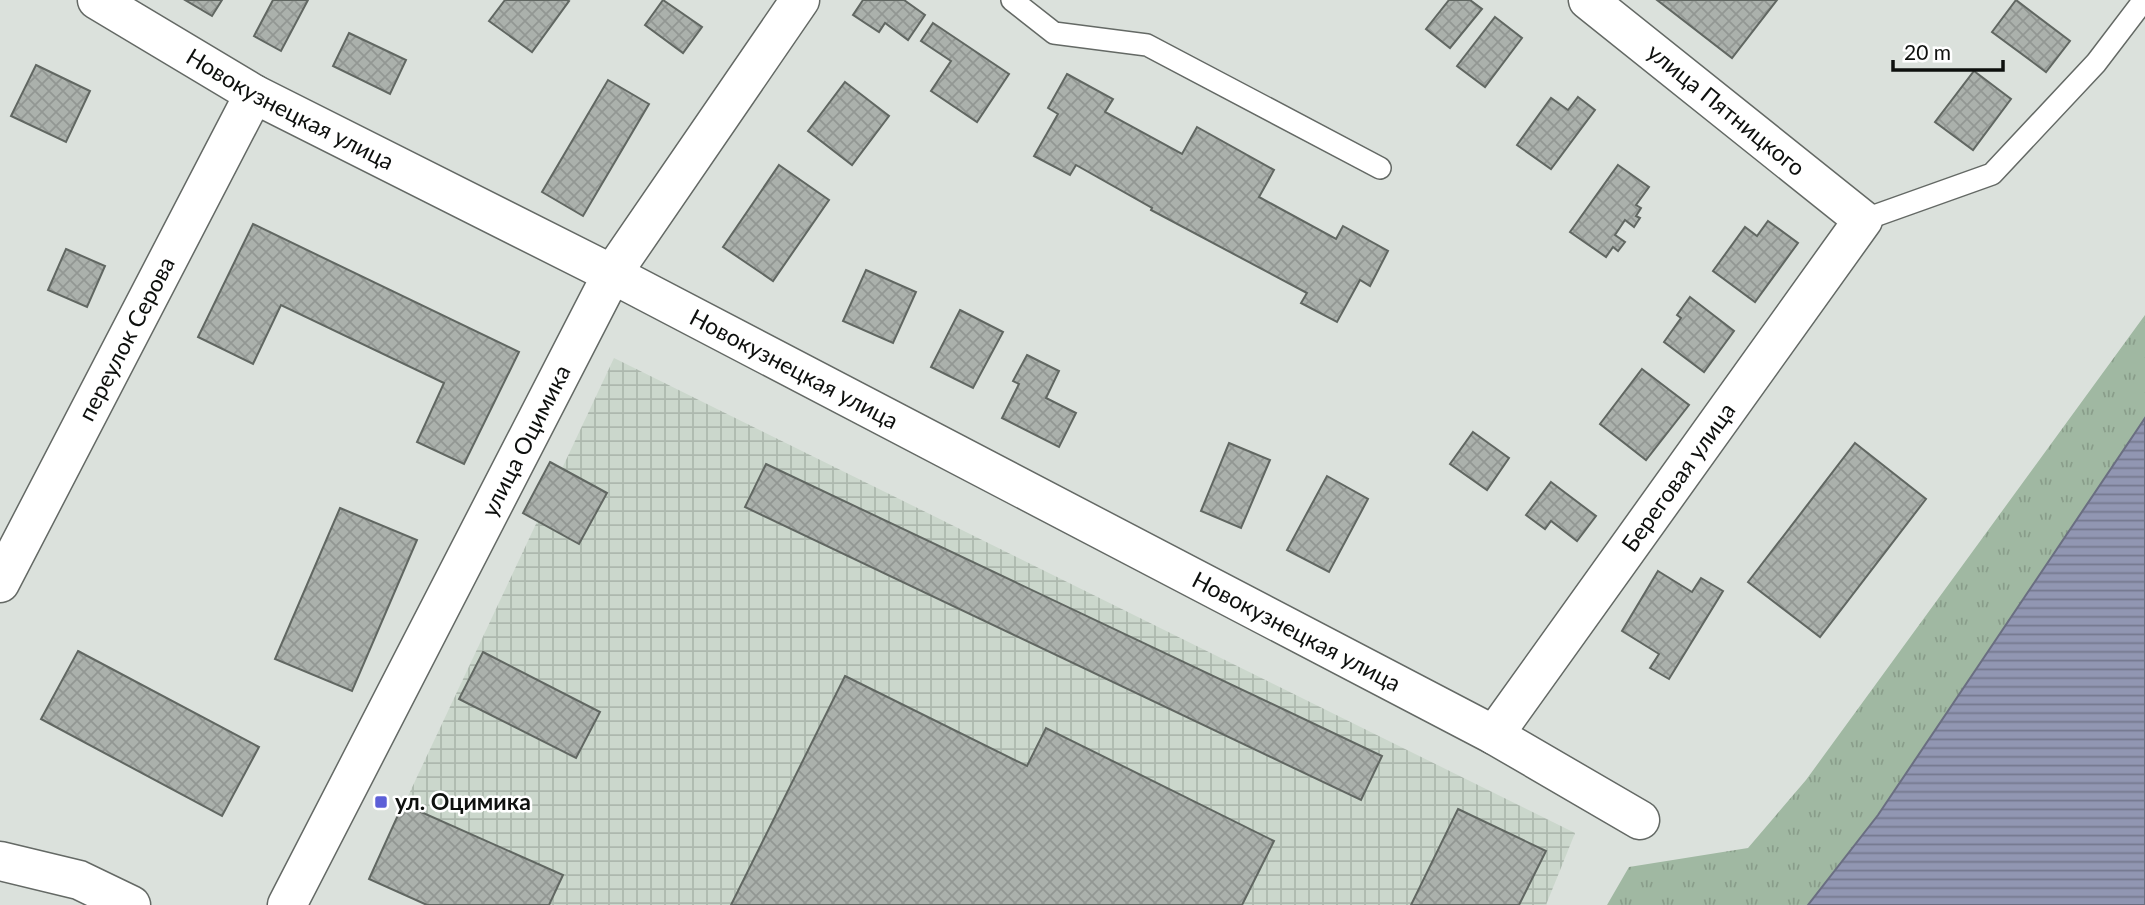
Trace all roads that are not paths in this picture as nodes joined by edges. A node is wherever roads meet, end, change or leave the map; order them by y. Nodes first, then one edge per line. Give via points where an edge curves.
1 (97, 0) edge
2 (800, 0) edge
3 (1012, 0) edge
4 (1588, 0) edge
5 (2144, 0) edge
6 (254, 94) junction
7 (1380, 168) dead end
8 (1864, 220) junction
9 (612, 274) junction
10 (0, 583) edge
11 (1494, 735) junction
12 (1640, 820) dead end
13 (0, 861) edge
14 (131, 905) edge
15 (287, 905) edge

1 - 6 street, Новокузнецкая улица
2 - 9 street, улица Оцимика
3 - 7 lane via 1054,33 1147,45
4 - 8 street, улица Пятницкого
5 - 8 lane via 2096,63 1993,173
6 - 9 street, Новокузнецкая улица
6 - 10 street, переулок Серова
8 - 11 street, Береговая улица
9 - 11 street, Новокузнецкая улица
9 - 15 street, улица Оцимика
11 - 12 street, Новокузнецкая улица
13 - 14 street via 79,880

